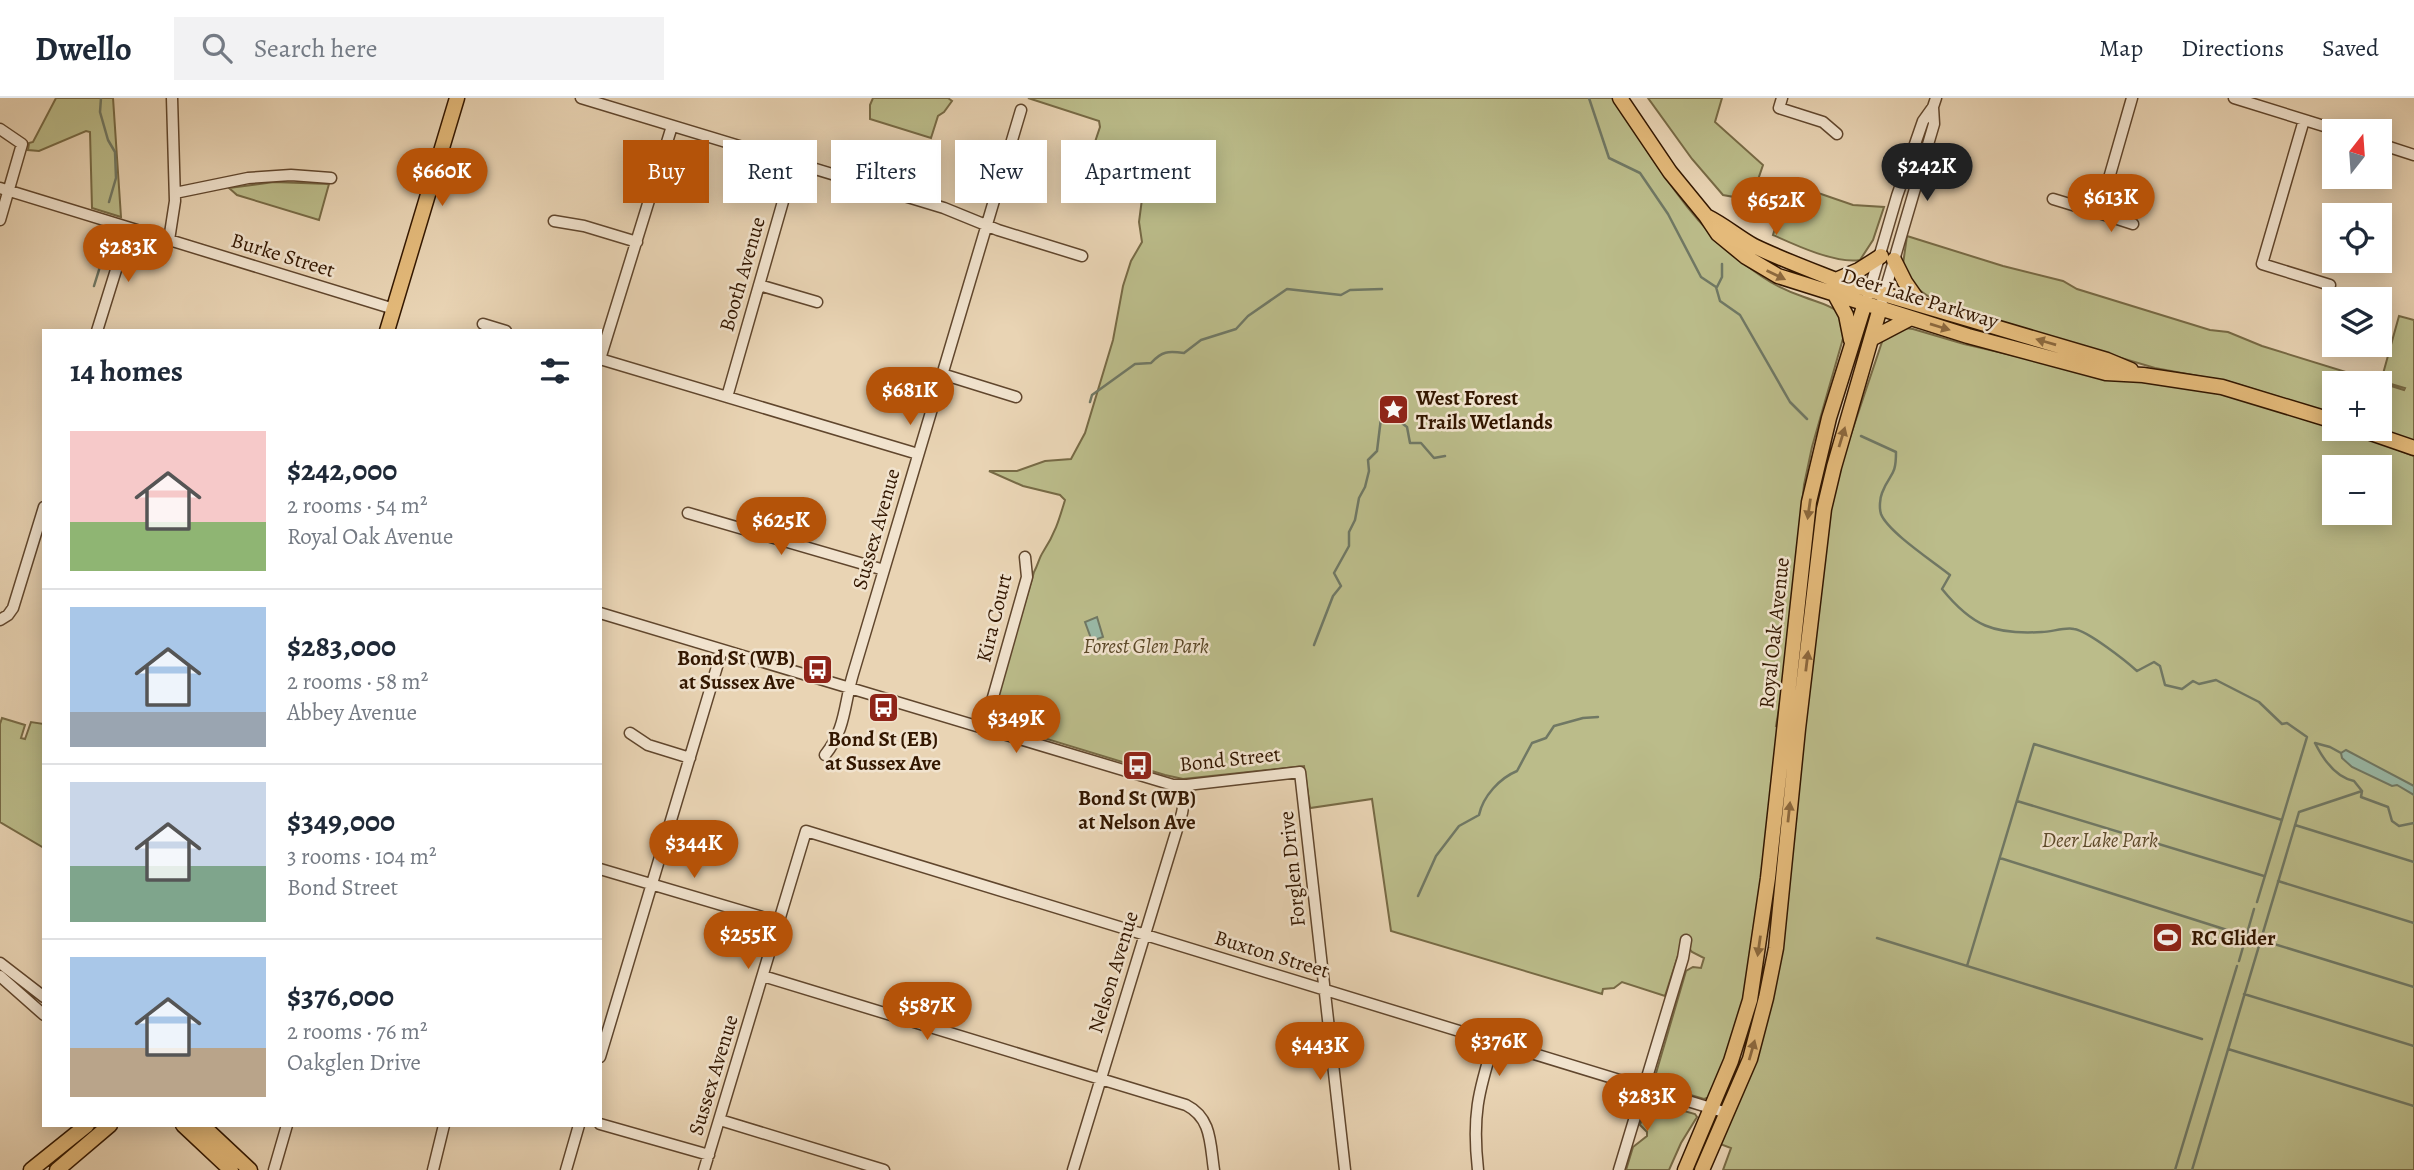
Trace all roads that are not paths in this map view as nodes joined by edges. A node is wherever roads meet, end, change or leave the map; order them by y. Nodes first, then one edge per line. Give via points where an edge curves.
1 (172, 98) edge
2 (457, 98) edge
3 (581, 98) edge
4 (1620, 98) edge
5 (1782, 98) edge
6 (2132, 98) edge
7 (2234, 98) edge
8 (608, 102) edge
9 (1935, 103) edge
10 (1021, 110) dead end
11 (2304, 120) junction
12 (672, 126) junction
13 (2322, 126) edge
14 (0, 129) edge
15 (1837, 134) dead end
16 (723, 141) edge
17 (2392, 148) edge
18 (2414, 155) edge
19 (817, 170) edge
20 (331, 178) dead end
21 (5, 189) edge
22 (175, 193) junction
23 (2053, 199) dead end
24 (783, 203) edge
25 (2099, 213) junction
26 (0, 220) edge
27 (554, 221) dead end
28 (2133, 224) dead end
29 (987, 225) junction
30 (129, 228) junction
31 (169, 240) junction
32 (637, 242) junction
33 (1082, 256) dead end
34 (1887, 258) junction
35 (759, 285) junction
36 (2330, 285) dead end
37 (1835, 286) junction
38 (1867, 296) junction
39 (1882, 301) junction
40 (817, 302) dead end
41 (1922, 305) junction
42 (394, 309) junction
43 (1911, 318) junction
44 (483, 324) dead end
45 (98, 329) edge
46 (388, 329) edge
47 (499, 329) edge
48 (1871, 338) junction
49 (1851, 343) junction
50 (602, 353) edge
51 (602, 360) edge
52 (943, 374) junction
53 (2143, 375) junction
54 (727, 397) junction
55 (1016, 397) dead end
56 (2322, 417) edge
57 (2392, 441) edge
58 (2414, 449) edge
59 (918, 454) junction
60 (688, 513) dead end
61 (42, 514) edge
62 (1025, 557) dead end
63 (884, 570) junction
64 (602, 614) edge
65 (2, 619) edge
66 (722, 650) junction
67 (851, 689) junction
68 (1791, 728) junction
69 (984, 729) junction
70 (630, 733) dead end
71 (825, 755) dead end
72 (690, 758) junction
73 (1300, 772) joint
74 (1187, 785) junction
75 (806, 831) joint
76 (602, 870) edge
77 (652, 884) junction
78 (779, 922) junction
79 (1144, 936) junction
80 (1686, 940) dead end
81 (0, 963) edge
82 (0, 976) edge
83 (762, 976) junction
84 (1326, 990) junction
85 (42, 995) edge
86 (42, 1013) edge
87 (1494, 1042) junction
88 (602, 1051) edge
89 (1101, 1079) junction
90 (1644, 1088) junction
91 (1719, 1111) junction
92 (720, 1119) junction
93 (602, 1125) edge
94 (85, 1127) edge
95 (108, 1127) edge
96 (185, 1127) edge
97 (204, 1127) edge
98 (286, 1127) edge
99 (444, 1127) edge
100 (578, 1127) edge
101 (709, 1155) junction
102 (31, 1170) edge
103 (57, 1170) edge
104 (231, 1170) edge
105 (250, 1170) edge
106 (274, 1170) edge
107 (433, 1170) edge
108 (566, 1170) edge
109 (704, 1170) edge
110 (884, 1170) edge
111 (1073, 1170) edge
112 (1214, 1170) edge
113 (1345, 1170) edge
114 (1478, 1170) edge
115 (1619, 1170) edge
116 (1685, 1170) edge
117 (1702, 1170) edge

1 - 22 street
2 - 42 main road
3 - 8 street
4 - 37 main road, Deer Lake Parkway via 1706,216
5 - 15 street via 1779,108 1823,122
6 - 25 street
7 - 11 street
8 - 12 street
9 - 34 street, Royal Oak Avenue via 1923,121 1897,196
10 - 29 street, Sussex Avenue
11 - 13 street
11 - 36 street via 2262,264
12 - 16 street
12 - 32 street
14 - 21 street via 22,144
17 - 18 street
19 - 29 street
20 - 22 street via 248,178
21 - 26 street
21 - 30 street, Burke Street
22 - 31 street
23 - 25 street
24 - 35 street, Booth Avenue
25 - 28 street
27 - 32 street
29 - 33 street
29 - 52 street, Sussex Avenue
30 - 31 street, Burke Street
30 - 45 street
31 - 42 street, Burke Street
32 - 50 street
34 - 37 main road
34 - 38 street, Royal Oak Avenue
34 - 39 street, Royal Oak Avenue
34 - 41 main road
35 - 40 street
35 - 54 street, Booth Avenue
37 - 38 main road, Deer Lake Parkway
37 - 49 main road
38 - 39 main road, Deer Lake Parkway
38 - 49 main road, Royal Oak Avenue
39 - 41 main road, Deer Lake Parkway
39 - 43 main road, Deer Lake Parkway
39 - 48 main road, Royal Oak Avenue
53 -> 41 main road, Deer Lake Parkway
42 - 46 main road
43 - 48 main road
43 -> 53 main road, Deer Lake Parkway via 2106,373
44 - 47 street
68 -> 48 main road, Royal Oak Avenue via 1824,509
49 -> 68 main road, Royal Oak Avenue via 1809,502
51 - 54 street
52 - 55 street
52 - 59 street, Sussex Avenue
53 - 56 main road, Deer Lake Parkway via 2222,387
54 - 59 street
57 - 58 main road
59 - 63 street, Sussex Avenue
60 - 63 street
61 - 65 street via 13,608
62 - 69 street, Kira Court via 1027,577
63 - 67 street, Sussex Avenue
64 - 66 street, Bond Street
66 - 67 street, Bond Street
66 - 72 street
67 - 69 street, Bond Street
67 - 71 street, Sussex Avenue via 837,740
68 - 91 main road, Royal Oak Avenue via 1775,879 1776,948 1750,1059
69 - 74 street, Bond Street via 1173,785
70 - 72 street via 648,745
72 - 77 street
73 - 74 street, Bond Street
73 - 84 street, Forglen Drive
74 - 79 street, Nelson Avenue
75 - 78 street, Sussex Avenue
75 - 79 street, Buxton Street
76 - 77 street
77 - 78 street
77 - 88 street
78 - 83 street, Sussex Avenue
79 - 84 street, Buxton Street
79 - 89 street, Nelson Avenue
80 - 90 street
81 - 85 street
82 - 86 street
83 - 89 street
83 - 92 street, Sussex Avenue
84 - 87 street, Buxton Street
84 - 113 street, Forglen Drive
87 - 90 street, Buxton Street
87 - 114 street via 1476,1108
89 - 111 street, Nelson Avenue
89 - 112 street via 1197,1112 1209,1131
90 - 91 street, Buxton Street
90 - 115 street
91 - 116 main road, Royal Oak Avenue
91 - 117 main road, Royal Oak Avenue
92 - 101 street, Sussex Avenue
92 - 110 street
93 - 101 street
94 - 102 main road
95 - 103 main road
96 - 104 main road
97 - 105 main road
98 - 106 street
99 - 107 street
100 - 108 street
101 - 109 street, Sussex Avenue

